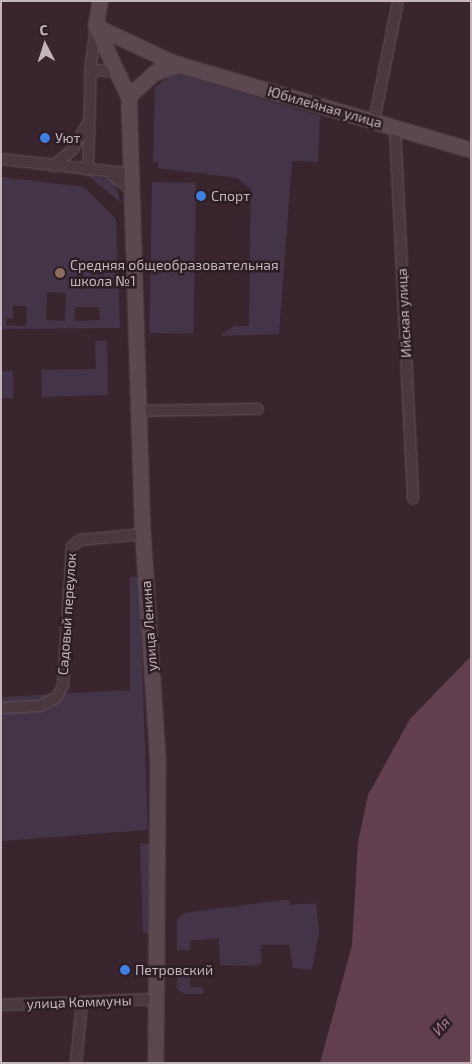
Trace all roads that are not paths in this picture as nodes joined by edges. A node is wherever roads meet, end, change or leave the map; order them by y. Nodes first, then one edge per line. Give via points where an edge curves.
1 (100, 1) edge
2 (398, 1) edge
3 (96, 27) junction
4 (180, 65) junction
5 (90, 76) junction
6 (123, 76) junction
7 (130, 97) junction
8 (374, 122) junction
9 (88, 123) junction
10 (396, 128) junction
11 (469, 150) edge
12 (1, 159) edge
13 (53, 166) junction
14 (88, 170) junction
15 (109, 172) junction
16 (133, 174) junction
17 (131, 190) junction
18 (258, 408) dead end
19 (139, 411) junction
20 (413, 498) dead end
21 (143, 534) junction
22 (1, 708) edge
23 (156, 999) junction
24 (82, 1002) junction
25 (1, 1005) edge
26 (76, 1063) edge
27 (156, 1063) edge

1 - 3 main road
2 - 8 street
3 - 4 main road, Юбилейная улица
3 - 5 street
3 - 6 main road, улица Ленина
4 - 7 main road via 155,73
4 - 8 main road, Юбилейная улица
5 - 6 street via 107,68
5 - 9 street
6 - 7 main road, улица Ленина
7 - 16 main road, улица Ленина
8 - 10 main road, Юбилейная улица
9 - 13 street via 73,149
9 - 14 street
10 - 11 main road, Юбилейная улица
10 - 20 street, Ийская улица
12 - 13 street
13 - 14 street
14 - 15 street
15 - 16 street
15 - 17 street
16 - 17 main road, улица Ленина
17 - 19 main road, улица Ленина
18 - 19 street
19 - 21 main road, улица Ленина
21 - 22 street, Садовый переулок via 80,540 72,546 63,686 56,698 40,706
21 - 23 main road, улица Ленина via 158,758
23 - 24 street, улица Коммуны
23 - 27 main road, улица Ленина
24 - 25 street, улица Коммуны
24 - 26 street

